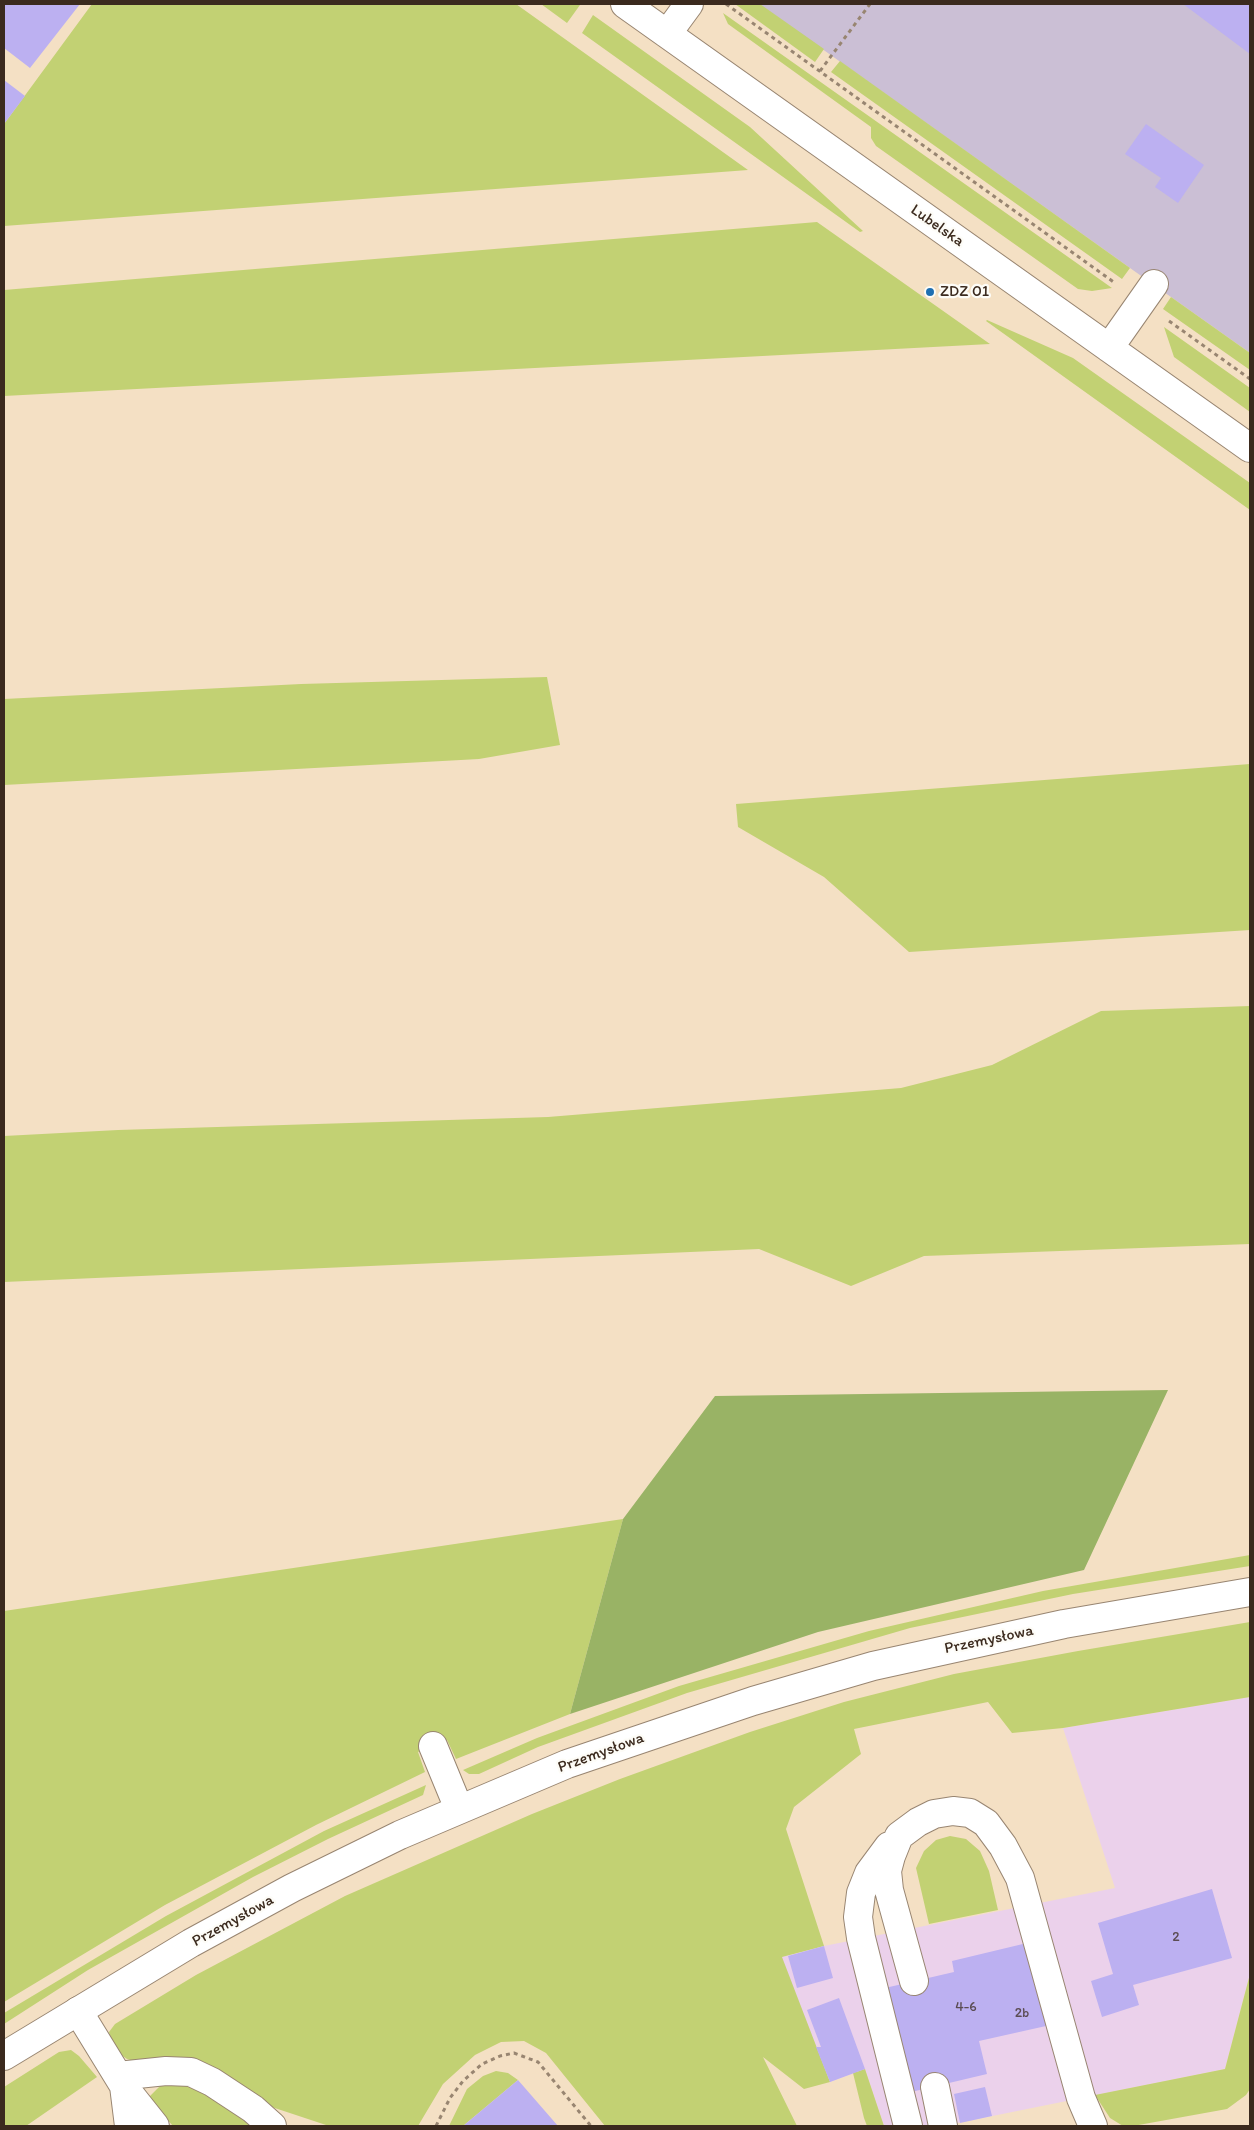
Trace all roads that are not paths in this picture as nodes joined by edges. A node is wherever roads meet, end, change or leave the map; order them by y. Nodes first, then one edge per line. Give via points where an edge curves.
1 (625, 4) edge
2 (689, 4) edge
3 (667, 34) junction
4 (1148, 293) road end
5 (1109, 348) junction
6 (1250, 448) edge
7 (1250, 1592) edge
8 (433, 1746) dead end
9 (459, 1809) junction
10 (899, 1836) junction
11 (914, 1981) dead end
12 (78, 2011) junction
13 (4, 2056) edge
14 (121, 2081) junction
15 (935, 2087) dead end
16 (129, 2126) edge
17 (156, 2126) edge
18 (272, 2126) edge
19 (908, 2126) edge
20 (943, 2126) edge
21 (1093, 2126) edge

1 - 3 main road, Lubelska
2 - 3 main road
3 - 5 main road, Lubelska
4 - 5 main road
5 - 6 main road, Lubelska
7 - 9 main road, Przemysłowa via 1055,1625 873,1666 621,1745
8 - 9 main road
9 - 12 main road, Przemysłowa via 292,1888
10 - 11 main road via 887,1871 888,1881
10 - 19 main road via 881,1854 869,1873 860,1893 858,1917
10 - 21 main road via 934,1814 962,1812 986,1823 1003,1846 1029,1904 1081,2098
12 - 13 main road, Przemysłowa
12 - 14 main road
14 - 16 main road
14 - 17 main road
14 - 18 main road via 166,2071 190,2072 212,2082 253,2109
15 - 20 main road

